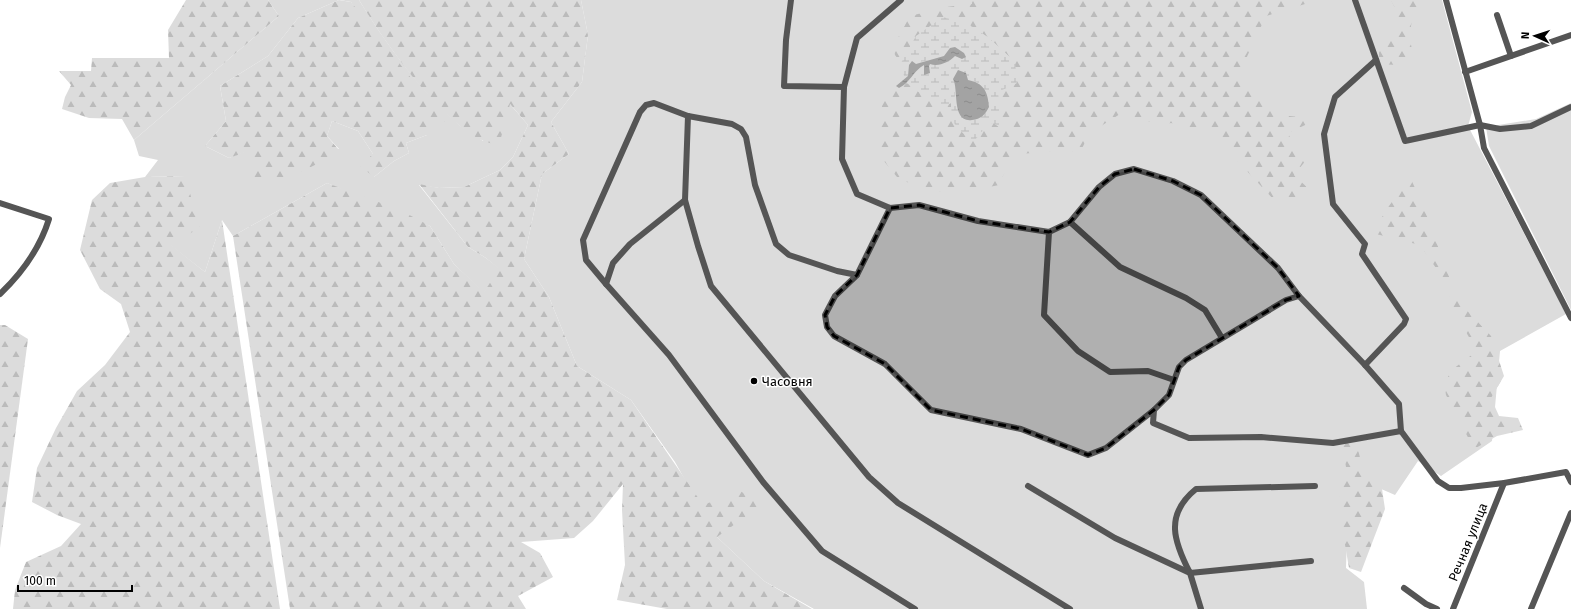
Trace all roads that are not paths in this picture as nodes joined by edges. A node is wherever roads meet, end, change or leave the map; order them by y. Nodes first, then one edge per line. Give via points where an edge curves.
1 (791, 0) edge
2 (901, 0) edge
3 (1355, 0) edge
4 (1446, 0) edge
5 (1497, 15) dead end
6 (1571, 35) edge
7 (1511, 56) junction
8 (1376, 60) junction
9 (1465, 72) junction
10 (844, 87) junction
11 (1571, 107) edge
12 (688, 116) junction
13 (1480, 125) junction
14 (686, 200) junction
15 (0, 203) edge
16 (890, 208) junction
17 (1070, 222) junction
18 (1049, 232) junction
19 (857, 275) junction
20 (606, 284) junction
21 (0, 294) edge
22 (1299, 296) junction
23 (1571, 318) edge
24 (1222, 338) junction
25 (1365, 365) junction
26 (1174, 380) junction
27 (1154, 410) junction
28 (1401, 431) junction
29 (1571, 482) edge
30 (1504, 483) junction
31 (1028, 486) dead end
32 (1315, 486) dead end
33 (1571, 513) edge
34 (1311, 561) dead end
35 (1190, 573) junction
36 (1404, 588) dead end
37 (915, 609) edge
38 (1070, 609) edge
39 (1201, 609) edge
40 (1437, 609) edge
41 (1453, 609) edge
42 (1531, 609) edge

1 - 10 street via 784,86
2 - 10 street via 857,38
3 - 8 street
4 - 9 street
5 - 7 street
6 - 7 street
7 - 9 street
8 - 13 street via 1405,141
8 - 25 street via 1335,97 1324,134 1333,204 1365,244 1362,254 1406,319
9 - 13 street
10 - 16 street via 842,159 857,194
11 - 13 street via 1531,126 1500,129
12 - 14 street
12 - 19 street via 732,124 741,129 746,136 754,185 776,244 789,255
12 - 20 street via 654,103 646,105 640,112 583,240 586,260
13 - 23 street via 1484,148
14 - 20 street via 630,244 614,264
14 - 38 street via 711,286 869,477 898,503
15 - 21 street via 49,219 43,239 16,280
16 - 18 street via 919,205 978,221
16 - 19 street
17 - 18 street
17 - 22 street via 1099,187 1115,174 1134,170 1173,181 1201,195 1278,268
17 - 24 street via 1120,267 1186,298 1205,310
18 - 26 street via 1044,315 1078,351 1110,372 1148,371
19 - 27 street via 835,296 825,315 827,327 834,336 885,364 931,410 1021,429 1088,455 1106,448
20 - 37 street via 669,355 763,482 822,551
22 - 24 street via 1286,300
22 - 25 street
24 - 26 street via 1186,360 1179,367
25 - 28 street via 1399,404
26 - 27 street via 1169,395
27 - 28 street via 1153,423 1189,438 1260,437 1333,443
28 - 30 street via 1438,481 1449,488
29 - 30 street via 1566,472
30 - 41 street, Речная улица
31 - 35 street via 1116,538
32 - 35 street via 1196,489 1187,496 1178,511 1173,530 1178,549
33 - 42 street
34 - 35 street
35 - 39 street
36 - 40 street

